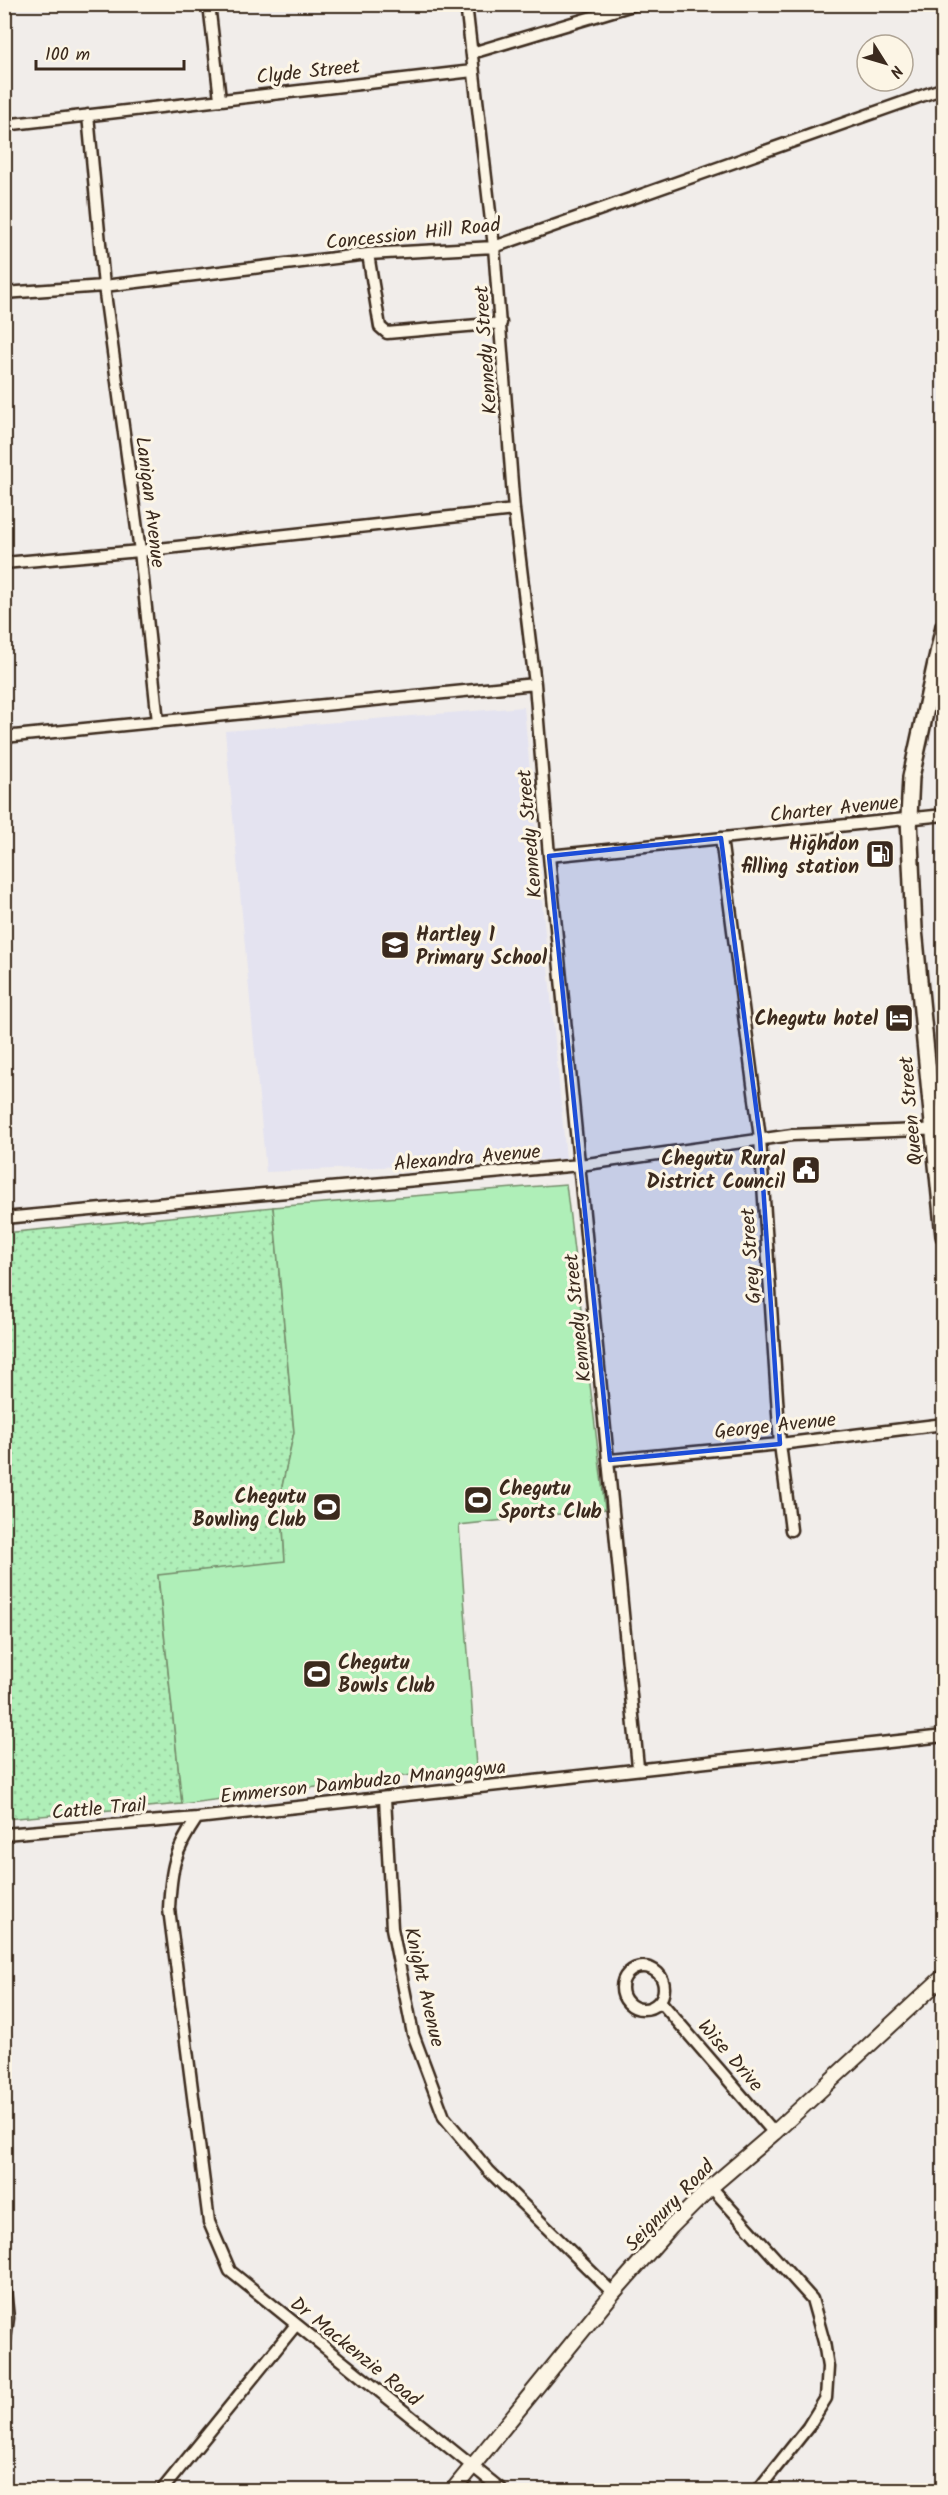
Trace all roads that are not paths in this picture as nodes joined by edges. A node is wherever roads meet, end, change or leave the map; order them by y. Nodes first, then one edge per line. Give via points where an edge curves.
1 (209, 4) edge
2 (466, 4) edge
3 (636, 4) edge
4 (471, 53) junction
5 (473, 71) junction
6 (944, 88) edge
7 (220, 99) junction
8 (88, 115) junction
9 (4, 125) edge
10 (494, 247) junction
11 (368, 254) junction
12 (104, 286) junction
13 (4, 293) edge
14 (501, 323) junction
15 (514, 510) junction
16 (140, 551) junction
17 (4, 563) edge
18 (944, 626) edge
19 (535, 684) junction
20 (158, 722) junction
21 (4, 737) edge
22 (944, 815) edge
23 (909, 818) junction
24 (721, 838) junction
25 (549, 856) junction
26 (938, 1130) edge
27 (760, 1138) junction
28 (580, 1164) junction
29 (4, 1218) edge
30 (944, 1236) edge
31 (944, 1424) edge
32 (780, 1444) junction
33 (610, 1460) junction
34 (791, 1530) dead end
35 (944, 1736) edge
36 (638, 1767) junction
37 (386, 1798) junction
38 (197, 1818) junction
39 (4, 1834) edge
40 (944, 1976) edge
41 (660, 2001) junction
42 (774, 2133) junction
43 (711, 2187) junction
44 (209, 2223) joint
45 (4, 2280) edge
46 (613, 2293) junction
47 (295, 2326) junction
48 (4, 2347) edge
49 (472, 2466) junction
50 (162, 2490) edge
51 (453, 2490) edge
52 (502, 2490) edge
53 (758, 2490) edge

1 - 7 street
2 - 4 street, Kennedy Street
3 - 4 street
4 - 5 street, Kennedy Street
5 - 7 street, Clyde Street
5 - 10 street, Kennedy Street
6 - 10 street, Concession Hill Road
7 - 8 street, Clyde Street
8 - 9 street, Clyde Street
8 - 12 street, Lanigan Avenue
10 - 11 street, Concession Hill Road
10 - 14 street, Kennedy Street
11 - 12 street, Concession Hill Road
11 - 14 street via 380,327 387,333
12 - 13 street, Concession Hill Road
12 - 16 street, Lanigan Avenue
14 - 15 street, Kennedy Street
15 - 16 street
15 - 19 street, Kennedy Street
16 - 17 street
16 - 20 street, Lanigan Avenue
18 - 23 highway, Queen Street via 911,777
19 - 20 street
19 - 25 street, Kennedy Street
20 - 21 street
22 - 23 street, Charter Avenue
23 - 24 street, Charter Avenue
23 - 26 highway, Queen Street via 914,929
24 - 25 street, Charter Avenue
24 - 27 street, Grey Street
25 - 28 street, Kennedy Street
26 - 27 street, Alexandra Avenue
26 - 30 highway, Queen Street
27 - 28 street, Alexandra Avenue
27 - 32 street, Grey Street
28 - 29 street, Alexandra Avenue
28 - 33 street, Kennedy Street
31 - 32 street, George Avenue
32 - 33 street, George Avenue
32 - 34 street, Grey Street
33 - 36 street, Kennedy Street
35 - 36 street, Emmerson Dambudzo Mnangagwa
36 - 37 street, Emmerson Dambudzo Mnangagwa
37 - 38 street, Emmerson Dambudzo Mnangagwa
37 - 46 street, Knight Avenue via 392,1928 413,2034 444,2117 489,2171
38 - 39 street, Cattle Trail
38 - 44 street, Emmerson Dambudzo Mnangagwa via 182,1839 171,1870 169,1909
40 - 42 main road, Seignury Road
41 - 41 street via 664,1988 660,1974 648,1967 633,1968 627,1973 621,1985 628,2004 648,2009
41 - 42 street, Wise Drive
42 - 43 main road, Seignury Road
43 - 46 main road, Seignury Road
43 - 53 street via 812,2299 828,2367 826,2398
44 - 47 street, Dr Mackenzie Road via 230,2271
45 - 48 street via 8,2318
46 - 49 main road, Seignury Road
47 - 49 street, Dr Mackenzie Road
47 - 50 street
49 - 51 main road, Seignury Road
49 - 52 street, Dr Mackenzie Road

